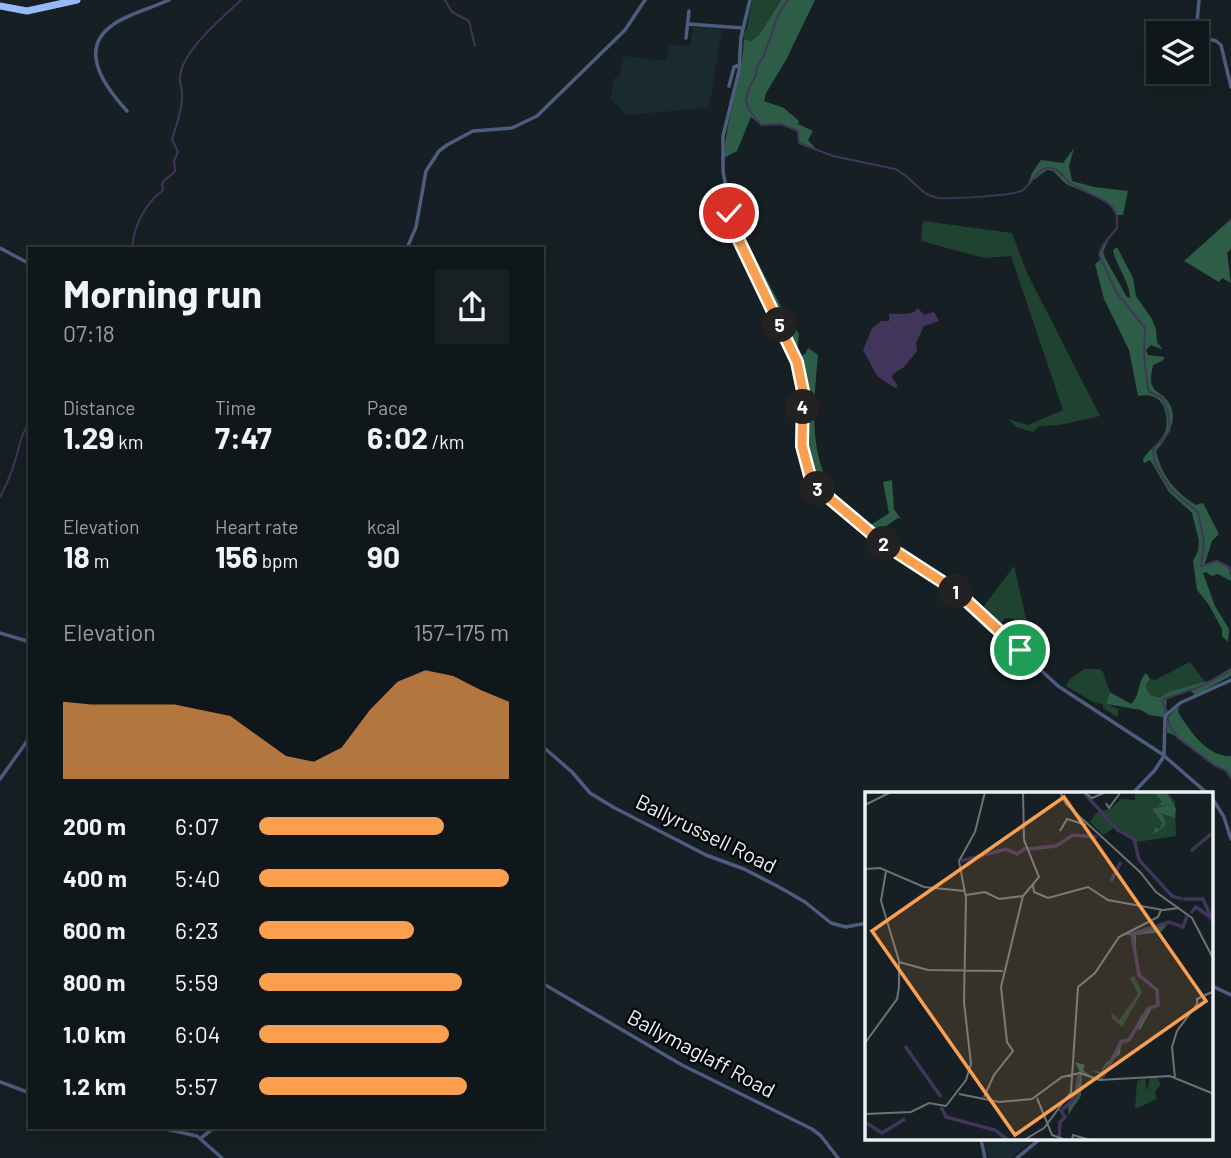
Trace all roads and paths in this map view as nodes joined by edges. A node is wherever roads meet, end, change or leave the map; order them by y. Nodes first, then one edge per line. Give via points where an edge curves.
1 (77, 0) edge
2 (169, 0) edge
3 (645, 0) edge
4 (750, 0) edge
5 (1199, 0) edge
6 (0, 6) edge
7 (689, 11) dead end
8 (1198, 21) edge
9 (688, 24) junction
10 (743, 28) junction
11 (686, 38) dead end
12 (1209, 38) edge
13 (740, 65) junction
14 (729, 86) dead end
15 (1231, 87) edge
16 (127, 111) dead end
17 (407, 247) edge
18 (0, 248) edge
19 (28, 263) edge
20 (0, 633) edge
21 (28, 641) edge
22 (1231, 680) edge
23 (28, 740) edge
24 (544, 748) edge
25 (1164, 756) junction
26 (0, 779) edge
27 (1134, 792) edge
28 (1206, 792) edge
29 (1214, 801) edge
30 (1231, 839) edge
31 (865, 923) edge
32 (544, 984) edge
33 (1214, 987) edge
34 (1231, 995) edge
35 (0, 1082) edge
36 (28, 1092) edge
37 (167, 1129) edge
38 (212, 1129) edge
39 (201, 1138) junction
40 (981, 1140) edge
41 (1039, 1140) edge
42 (222, 1158) edge
43 (838, 1158) edge
44 (985, 1158) edge
45 (1017, 1158) edge

1 - 6 highway via 27,10
2 - 16 street via 112,25 97,46 97,69
3 - 17 street via 625,30 537,116 512,128 474,131 439,151 425,171 416,227
4 - 10 street
5 - 8 street
7 - 9 street
9 - 10 street
9 - 11 street
10 - 13 street
12 - 15 street via 1221,45
13 - 14 street via 734,68
13 - 25 street via 722,148 731,221 797,362 803,391 802,446 815,486 884,544 955,590 1058,686
18 - 19 street
20 - 21 street
22 - 25 street via 1180,703 1167,714
23 - 26 street
24 - 31 street, Ballyrussell Road via 590,793 613,807 790,893 831,923 846,927
25 - 27 street
25 - 28 street
29 - 30 street
32 - 43 street, Ballymaglaff Road via 688,1069 812,1129
33 - 34 street
35 - 36 street
37 - 39 street
38 - 39 street
39 - 42 street
40 - 44 street
41 - 45 street

